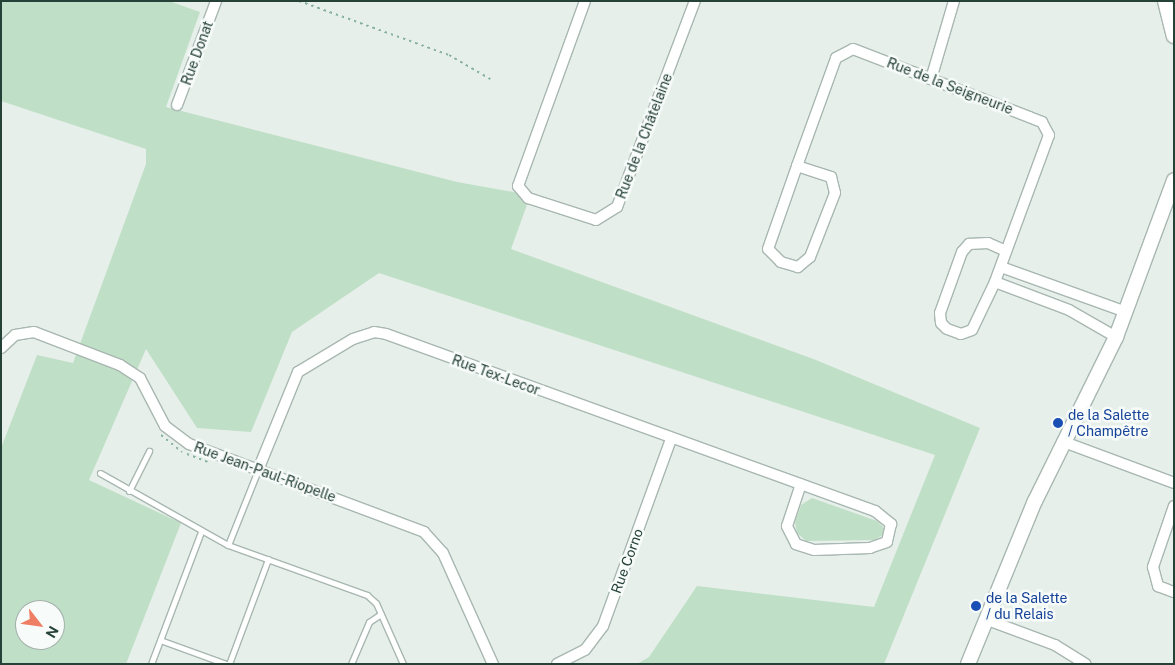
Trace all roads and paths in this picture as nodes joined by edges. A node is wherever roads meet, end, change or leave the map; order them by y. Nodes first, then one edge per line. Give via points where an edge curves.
1 (216, 1) edge
2 (299, 1) edge
3 (584, 1) edge
4 (695, 1) edge
5 (954, 1) edge
6 (1165, 1) edge
7 (1174, 36) edge
8 (490, 79) dead end
9 (931, 79) junction
10 (177, 105) dead end
11 (797, 166) junction
12 (1172, 188) edge
13 (1006, 252) junction
14 (1000, 267) junction
15 (995, 282) junction
16 (1126, 312) junction
17 (1116, 337) junction
18 (1, 348) edge
19 (671, 439) junction
20 (1064, 442) junction
21 (149, 451) dead end
22 (258, 470) junction
23 (100, 473) dead end
24 (1174, 483) edge
25 (801, 484) junction
26 (129, 491) junction
27 (1174, 506) edge
28 (200, 532) junction
29 (228, 545) junction
30 (268, 559) junction
31 (1174, 592) edge
32 (381, 614) junction
33 (985, 619) junction
34 (160, 640) junction
35 (151, 664) edge
36 (228, 664) edge
37 (351, 664) edge
38 (404, 664) edge
39 (494, 664) edge
40 (557, 664) edge
41 (968, 664) edge
42 (1085, 664) edge

1 - 10 street, Rue Donat
2 - 8 path via 449,55
3 - 4 street, Rue de la Châtelaine via 518,186 528,198 596,220 617,207
5 - 9 street
6 - 7 street
9 - 11 street, Rue de la Seigneurie via 854,49 836,58
9 - 13 street, Rue de la Seigneurie via 1042,122 1049,135
11 - 11 street, Rue de la Seigneurie via 768,249 781,262 798,267 810,257 835,193 831,177
12 - 16 street
13 - 14 street, Rue de la Seigneurie
13 - 15 street, Rue de la Seigneurie via 988,243 969,244 962,252 940,313 941,323 961,334 972,330
14 - 15 street, Rue de la Seigneurie
14 - 16 street
15 - 17 street via 1069,310
16 - 17 street
17 - 20 street
18 - 22 street, Rue Jean-Paul-Riopelle via 15,335 34,332 120,365 140,378 162,423 173,434 194,446
19 - 22 street, Rue Tex-Lecor via 386,334 369,332 307,364 298,372
19 - 25 street, Rue Tex-Lecor
19 - 40 street, Rue Corno via 603,626 585,650
20 - 24 street
20 - 33 street
21 - 26 lane
22 - 29 lane
22 - 39 street, Rue Jean-Paul-Riopelle via 409,525 430,537 443,553
23 - 26 lane
25 - 25 street, Rue Tex-Lecor via 883,515 892,528 887,542 870,548 814,550 796,544 787,526
26 - 28 lane
27 - 31 street via 1153,567 1158,586
28 - 29 lane
28 - 34 lane
29 - 30 lane
30 - 32 lane via 367,595
30 - 36 lane
32 - 37 lane via 366,627
32 - 38 lane
33 - 41 street
33 - 42 street via 1055,645
34 - 35 lane
34 - 36 lane

